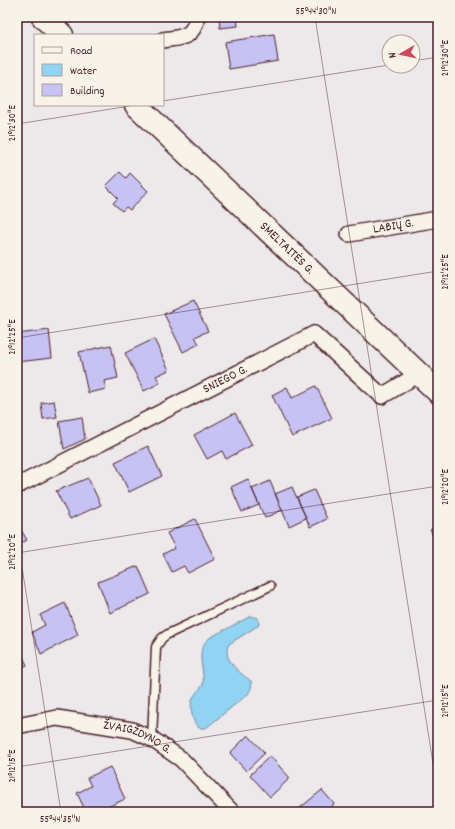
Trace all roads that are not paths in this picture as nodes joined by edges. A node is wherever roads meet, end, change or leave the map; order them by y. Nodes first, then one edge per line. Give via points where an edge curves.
1 (43, 17) edge
2 (197, 17) edge
3 (61, 34) edge
4 (164, 40) edge
5 (137, 106) edge
6 (438, 219) edge
7 (349, 234) dead end
8 (419, 374) junction
9 (438, 392) edge
10 (17, 486) edge
11 (270, 586) dead end
12 (17, 726) edge
13 (152, 739) junction
14 (232, 812) edge

1 - 3 main road
2 - 4 street via 191,33
5 - 8 main road, SMELTAITĖS G.
6 - 7 street, LABIŲ G.
8 - 9 main road, SMELTAITĖS G.
8 - 10 street, SNIEGO G. via 382,396 314,334
11 - 13 lane via 162,638 156,647
12 - 13 street, ŽVAIGŽDYNO G. via 57,718 132,730
13 - 14 street, ŽVAIGŽDYNO G. via 181,759

